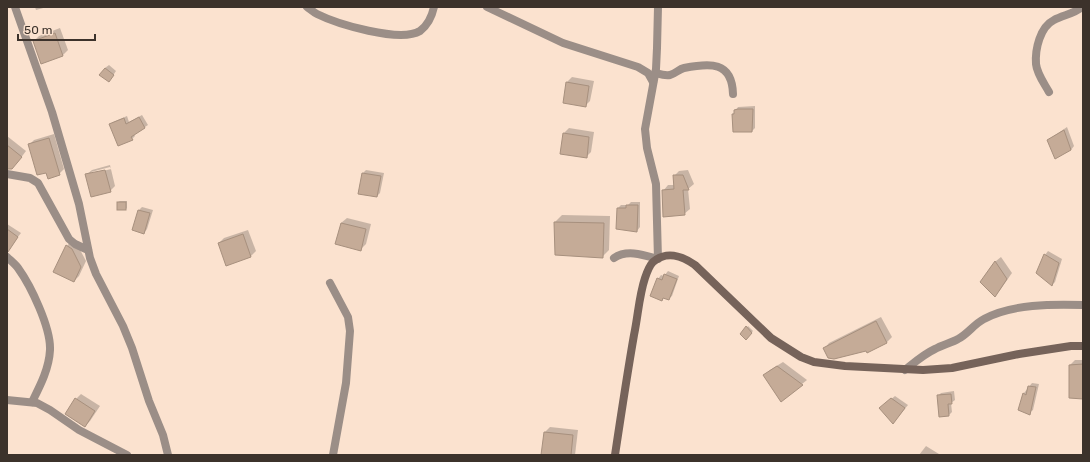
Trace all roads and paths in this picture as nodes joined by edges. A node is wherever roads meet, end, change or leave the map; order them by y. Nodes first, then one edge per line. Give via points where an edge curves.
1 (14, 7) edge
2 (307, 7) edge
3 (434, 7) edge
4 (486, 7) edge
5 (658, 7) edge
6 (1082, 7) edge
7 (654, 78) junction
8 (1049, 92) dead end
9 (733, 94) dead end
10 (7, 174) edge
11 (88, 250) junction
12 (7, 257) edge
13 (614, 258) dead end
14 (658, 259) junction
15 (330, 283) dead end
16 (1083, 305) edge
17 (1083, 346) edge
18 (905, 370) junction
19 (7, 400) edge
20 (32, 402) junction
21 (127, 455) edge
22 (168, 455) edge
23 (333, 455) edge
24 (615, 455) edge

1 - 11 street via 52,112 79,204
2 - 3 street via 317,14 345,24 379,33 396,34 410,34 420,30 430,18
4 - 7 street via 563,43 638,67
5 - 7 street
6 - 8 street via 1050,22 1040,36 1036,64
7 - 9 street via 670,75 684,68 712,66 725,70 730,76
7 - 14 street via 645,129 656,184
10 - 11 street via 30,178 38,183 69,239
11 - 22 street via 96,274 132,348
12 - 20 street via 26,281 49,335 50,350 45,373
13 - 14 street via 621,253 633,253
14 - 18 street via 674,255 688,260 770,338 801,357 829,365
14 - 24 street via 652,262 644,279
15 - 23 street via 348,317 350,331 346,383
16 - 18 street via 1026,307 993,314 956,341 932,350
17 - 18 street via 1019,354 952,368
19 - 20 street
20 - 21 street

